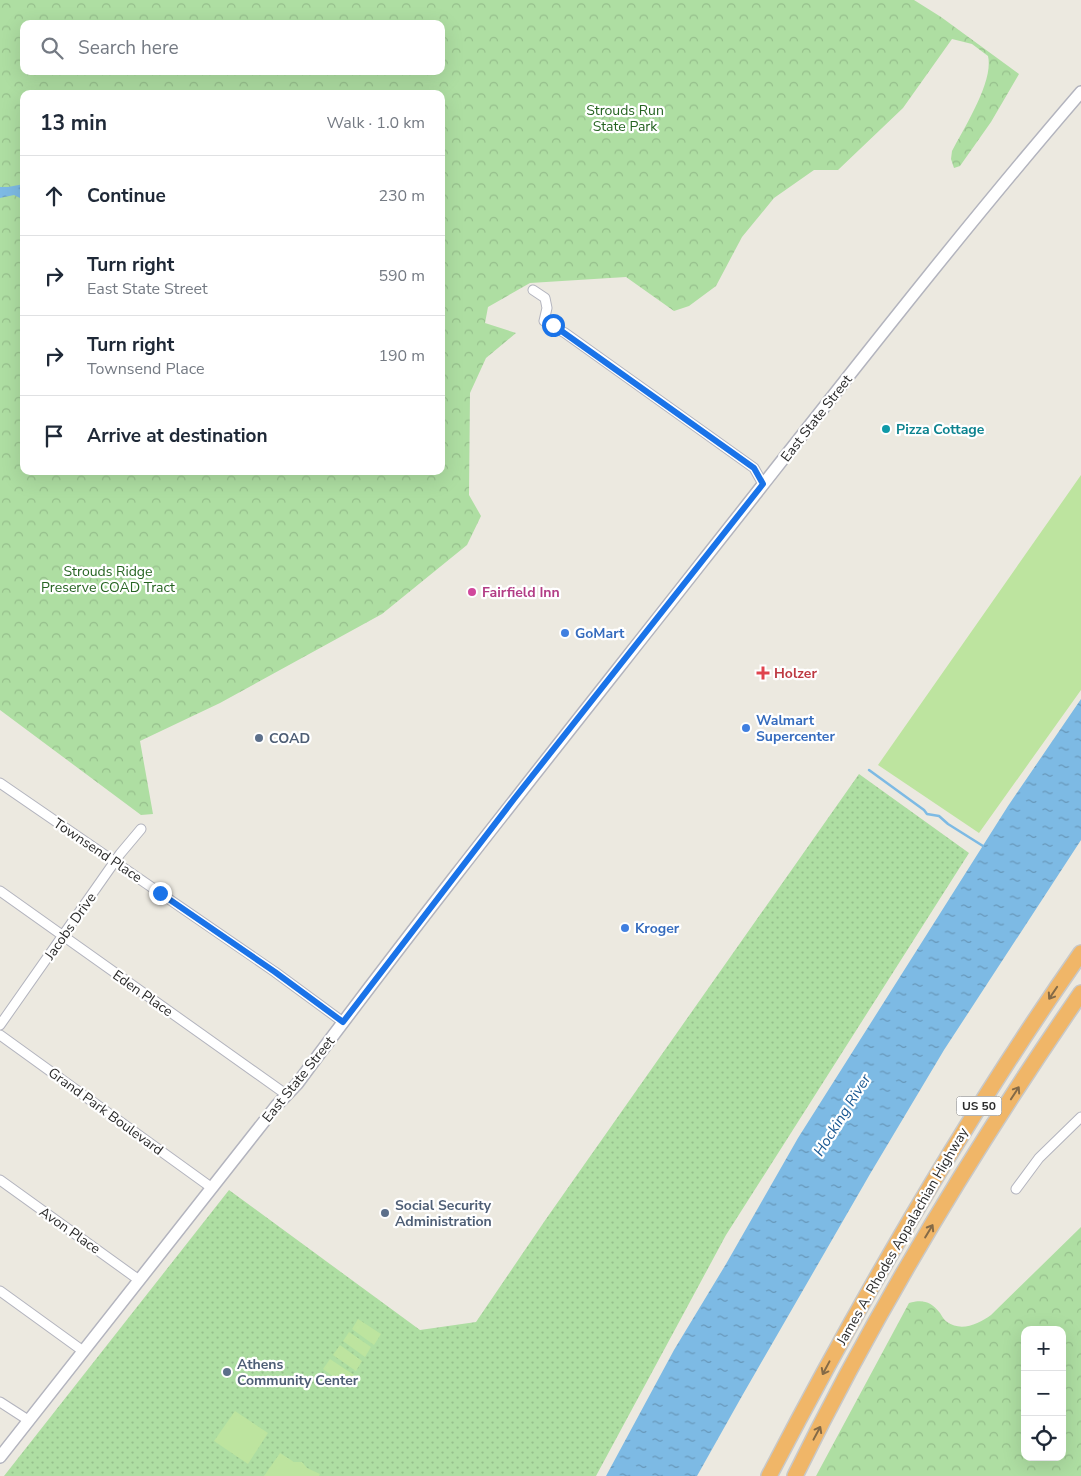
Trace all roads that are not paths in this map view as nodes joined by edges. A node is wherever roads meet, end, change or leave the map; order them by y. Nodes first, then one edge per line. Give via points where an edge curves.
1 (1081, 92) edge
2 (533, 290) dead end
3 (763, 484) junction
4 (0, 783) edge
5 (141, 829) dead end
6 (116, 861) junction
7 (0, 891) edge
8 (63, 936) junction
9 (1081, 953) edge
10 (1081, 993) edge
11 (343, 1022) junction
12 (0, 1025) edge
13 (0, 1035) edge
14 (287, 1095) junction
15 (1081, 1118) edge
16 (0, 1180) edge
17 (212, 1188) junction
18 (1016, 1189) dead end
19 (140, 1280) junction
20 (0, 1291) edge
21 (83, 1351) junction
22 (0, 1402) edge
23 (28, 1420) junction
24 (0, 1457) edge
25 (769, 1476) edge
26 (795, 1476) edge

1 - 3 main road, East State Street via 975,217
2 - 3 street via 545,298 544,320 754,468
3 - 11 main road, East State Street
4 - 6 street, Townsend Place
5 - 6 street, Jacobs Drive
6 - 8 street, Jacobs Drive
6 - 11 street, Townsend Place
7 - 8 street, Eden Place
8 - 12 street, Jacobs Drive
8 - 14 street, Eden Place
9 -> 25 highway, James A. Rhodes Appalachian Highway / US 50 via 996,1078 902,1232
26 -> 10 highway, James A. Rhodes Appalachian Highway / US 50 via 898,1284 1012,1097
11 - 14 main road, East State Street
13 - 17 street, Grand Park Boulevard
14 - 17 main road, East State Street
15 - 18 street via 1040,1158
16 - 19 street, Avon Place
17 - 19 main road, East State Street
19 - 21 main road, East State Street
20 - 21 street
21 - 23 main road, East State Street
22 - 23 street
23 - 24 main road, East State Street

